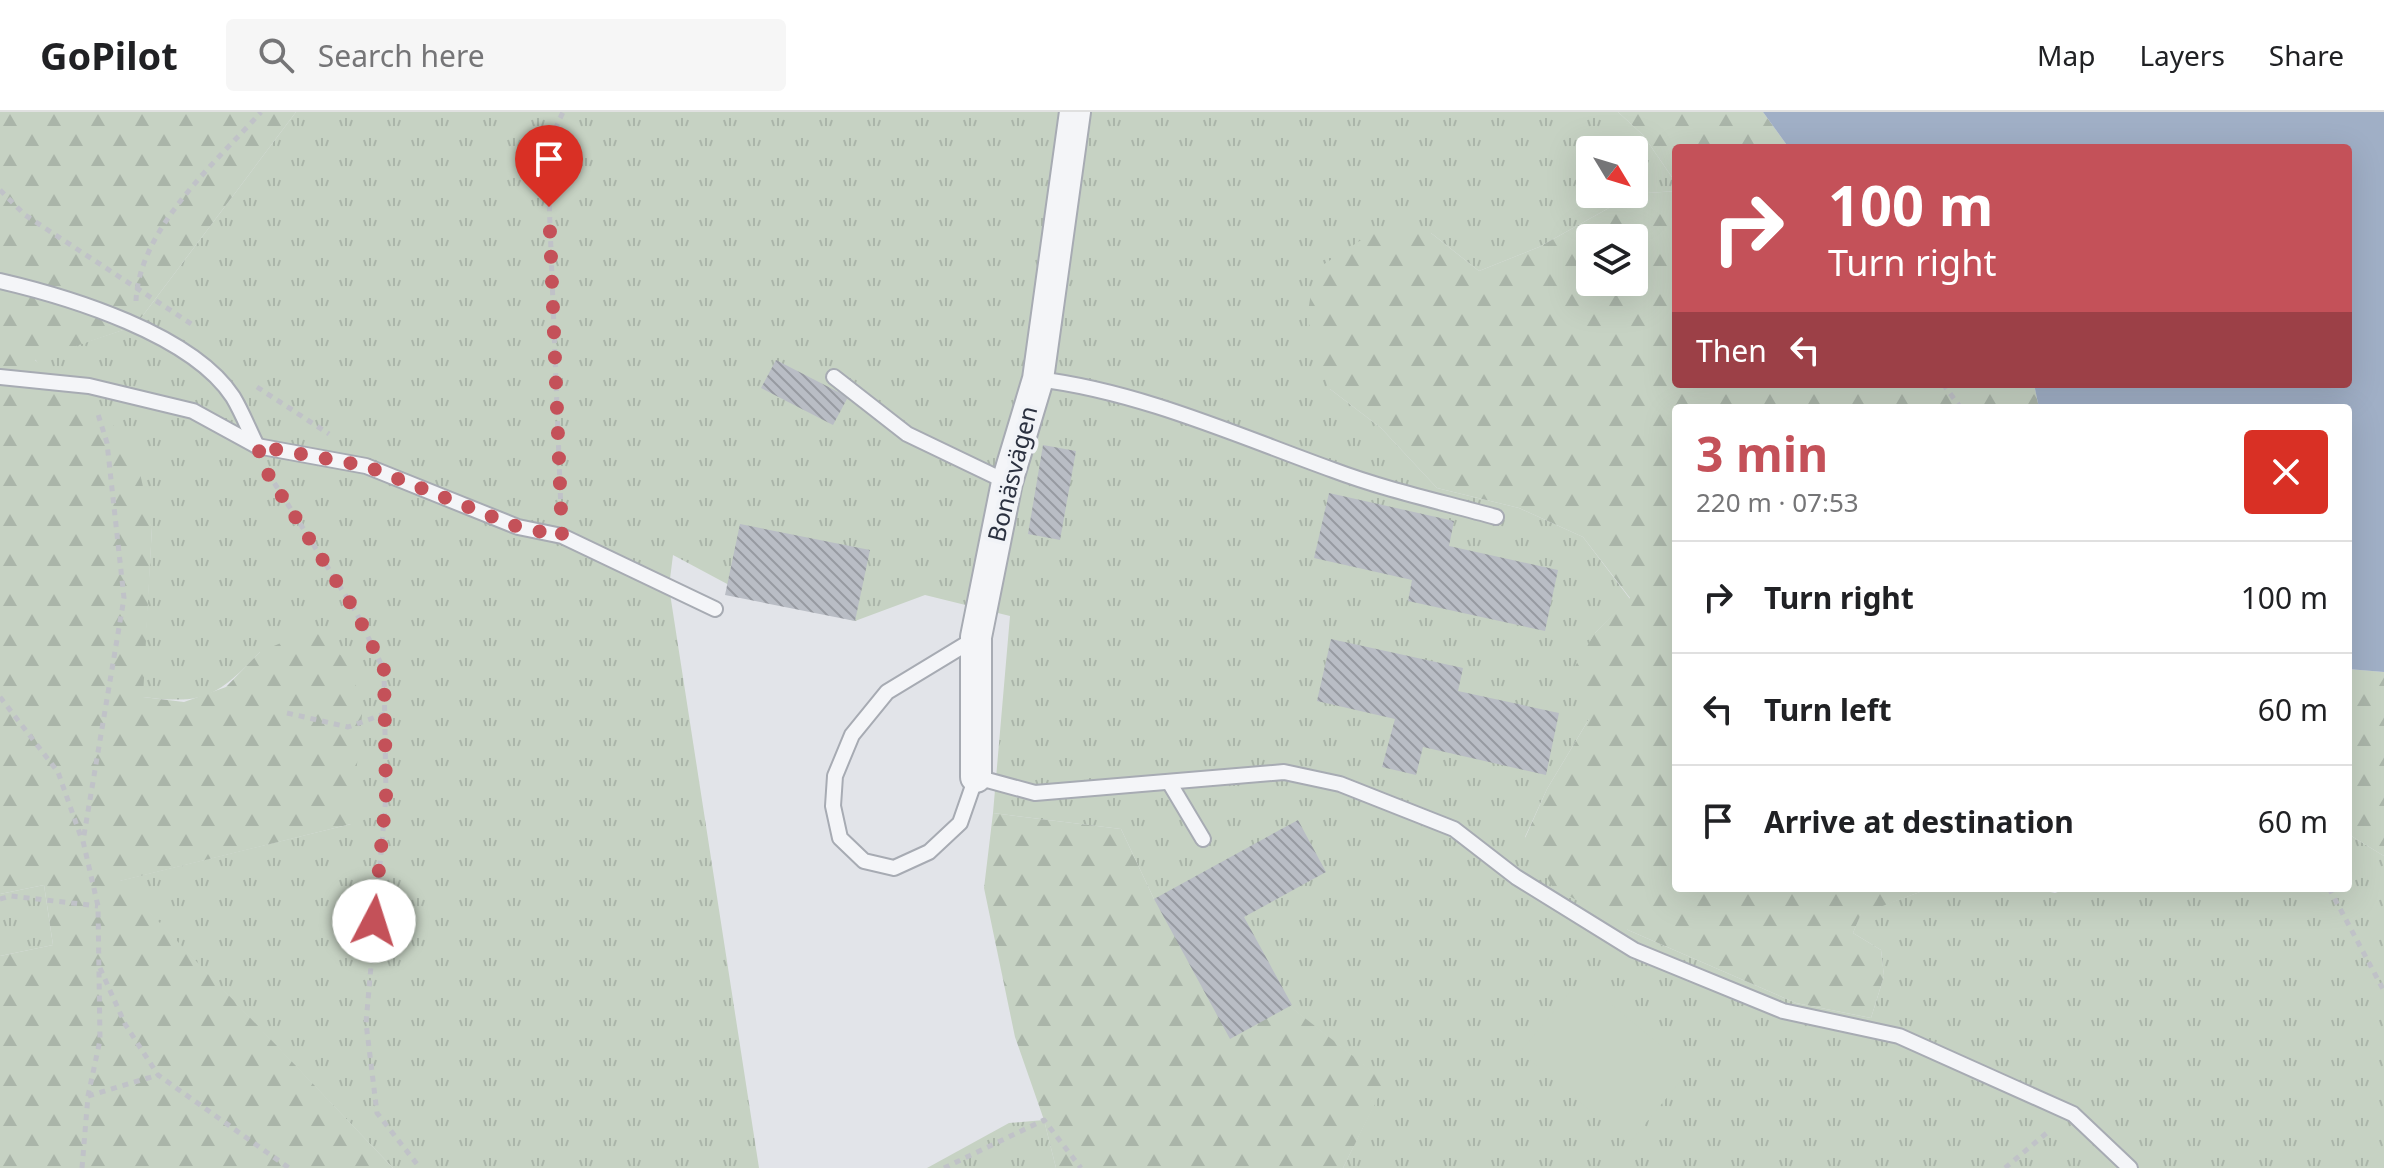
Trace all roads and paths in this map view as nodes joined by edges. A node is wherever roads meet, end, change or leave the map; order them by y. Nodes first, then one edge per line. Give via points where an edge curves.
1 (261, 112) edge
2 (563, 112) edge
3 (1075, 112) edge
4 (0, 190) edge
5 (0, 281) edge
6 (0, 377) edge
7 (834, 377) dead end
8 (1038, 379) junction
9 (89, 386) junction
10 (257, 446) junction
11 (1007, 482) junction
12 (1496, 517) dead end
13 (562, 536) junction
14 (715, 609) dead end
15 (976, 637) junction
16 (0, 697) edge
17 (287, 713) dead end
18 (387, 713) junction
19 (976, 777) junction
20 (1169, 782) junction
21 (1203, 839) dead end
22 (83, 841) junction
23 (2331, 892) edge
24 (0, 899) edge
25 (98, 906) junction
26 (99, 964) junction
27 (2384, 991) edge
28 (158, 1075) junction
29 (88, 1096) junction
30 (2073, 1114) junction
31 (82, 1168) edge
32 (289, 1168) edge
33 (420, 1168) edge
34 (944, 1168) edge
35 (1081, 1168) edge
36 (2005, 1168) edge
37 (2130, 1168) edge

1 - 4 path via 156,233 137,285 25,215
2 - 13 path via 547,147
3 - 8 street, Bonäsvägen
5 - 10 lane via 44,291 135,326 197,361 232,395
6 - 9 lane
7 - 11 lane via 907,434
8 - 11 street, Bonäsvägen
8 - 12 lane via 1091,386 1242,434 1335,471
9 - 10 lane via 193,411
9 - 22 path via 107,443 124,598
10 - 13 lane via 366,466 518,527
10 - 18 path via 269,476 356,612 384,670
11 - 15 street, Bonäsvägen
13 - 14 lane
15 - 19 street, Bonäsvägen
15 - 19 lane via 887,692 852,735 835,776 833,806 840,838 864,861 894,868 929,852 960,823
16 - 22 path via 58,772
17 - 18 path via 348,727
18 - 33 path via 386,796 366,1023 377,1113
19 - 20 lane via 1035,793
20 - 21 lane
20 - 30 lane via 1284,772 1340,784 1454,829 1516,877 1634,950 1783,1011 1899,1036
22 - 25 path
23 - 27 path
24 - 25 path
25 - 26 path
26 - 28 path via 125,1024
26 - 29 path via 100,1040
28 - 29 path
28 - 32 path
29 - 31 path
30 - 36 path
30 - 37 lane
34 - 35 path via 1044,1120

